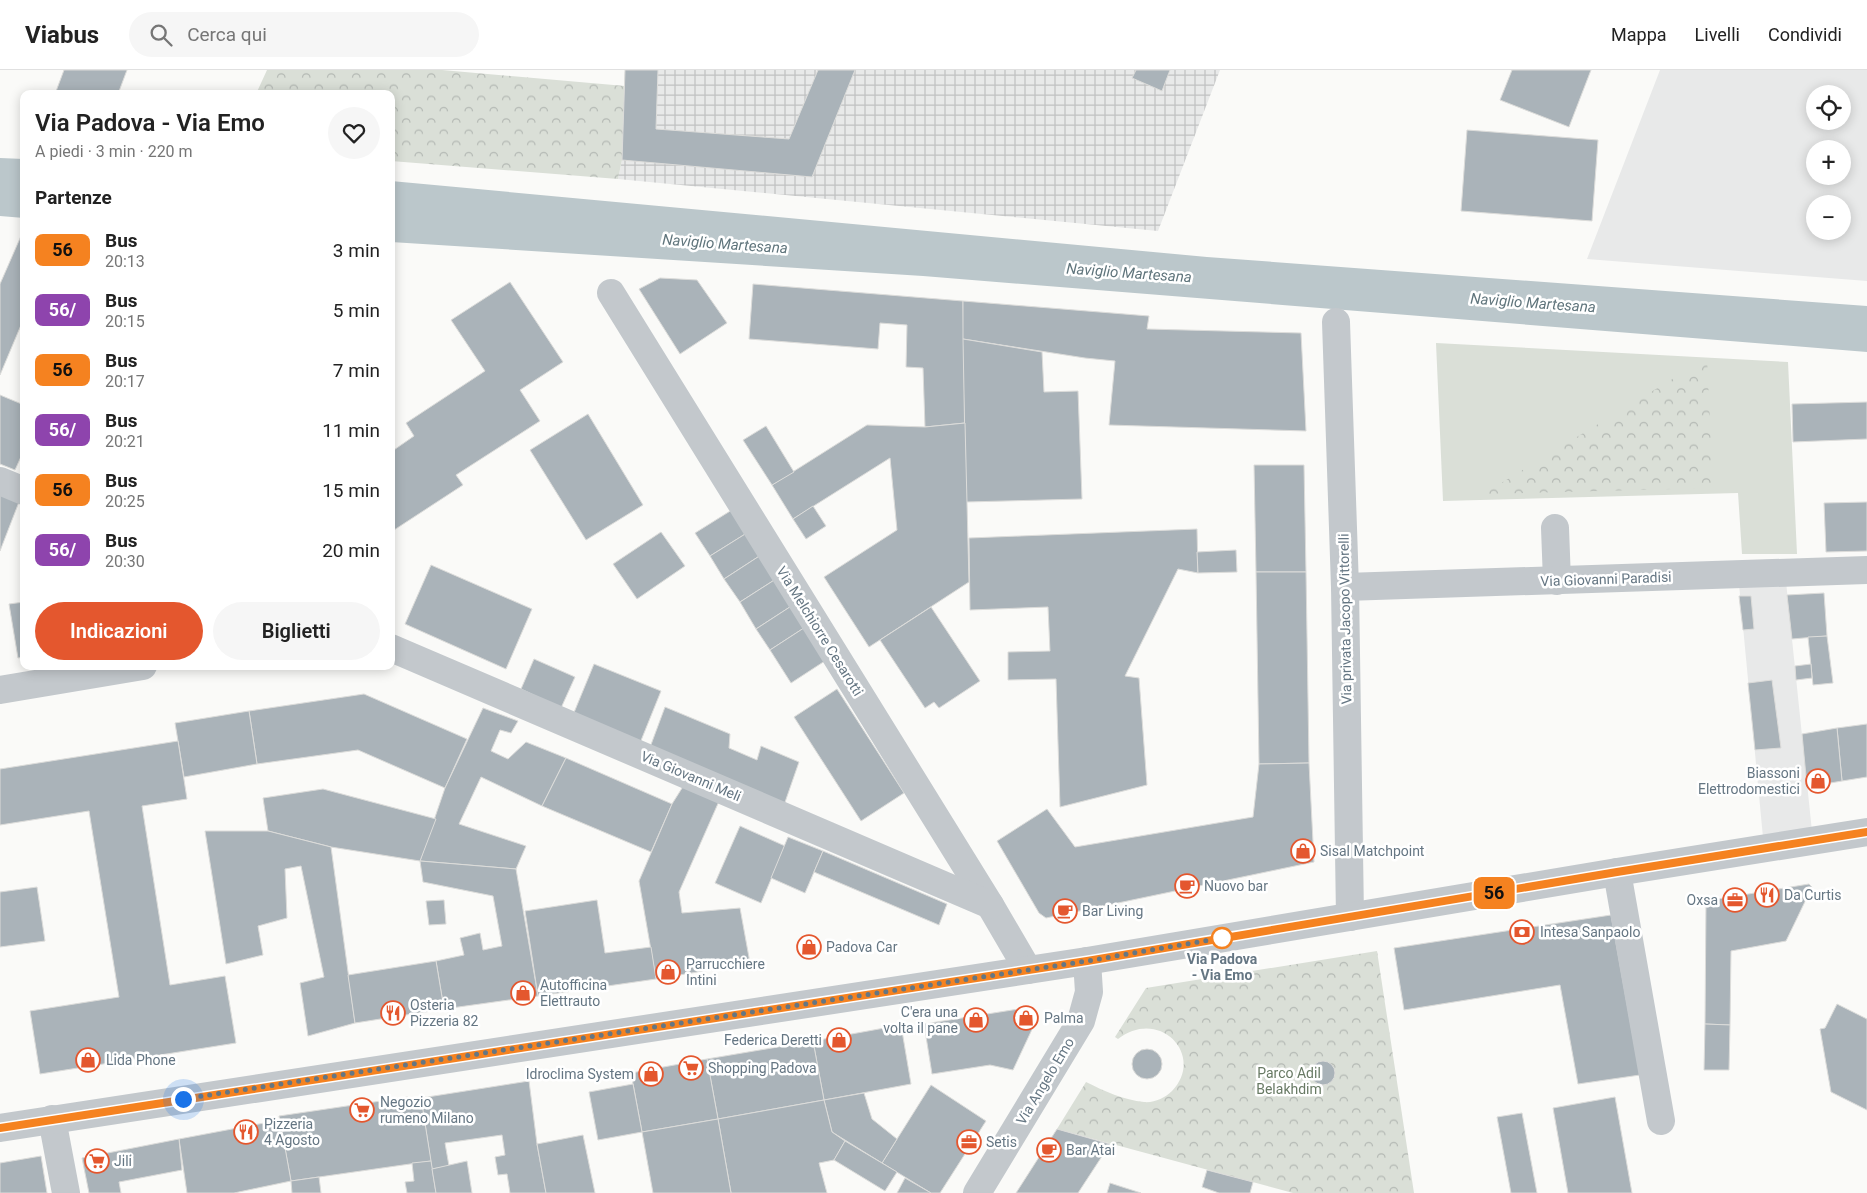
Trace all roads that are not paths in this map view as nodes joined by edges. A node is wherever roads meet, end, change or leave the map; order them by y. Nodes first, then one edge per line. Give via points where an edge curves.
1 (611, 293) dead end
2 (1336, 322) dead end
3 (0, 481) edge
4 (20, 489) edge
5 (1555, 528) dead end
6 (1867, 570) edge
7 (1556, 580) junction
8 (1345, 587) junction
9 (395, 650) edge
10 (119, 670) edge
11 (0, 690) edge
12 (1867, 832) edge
13 (1617, 872) junction
14 (990, 905) junction
15 (1350, 917) junction
16 (1087, 961) junction
17 (1028, 970) junction
18 (52, 1119) junction
19 (1661, 1121) dead end
20 (0, 1128) edge
21 (66, 1193) edge
22 (977, 1193) edge

1 - 14 street, Via Melchiorre Cesarotti
2 - 8 street, Via privata Jacopo Vittorelli
3 - 4 street
5 - 7 street
6 - 7 street, Via Giovanni Paradisi
7 - 8 street, Via Giovanni Paradisi
8 - 15 street, Via privata Jacopo Vittorelli
9 - 14 street, Via Giovanni Meli
10 - 11 street
12 - 13 street
13 - 15 street
13 - 19 street
14 - 17 street, Via Melchiorre Cesarotti
15 - 16 street
16 - 17 street
16 - 22 street, Via Angelo Emo via 1089,992 1081,1021
17 - 18 street
18 - 20 street
18 - 21 street

